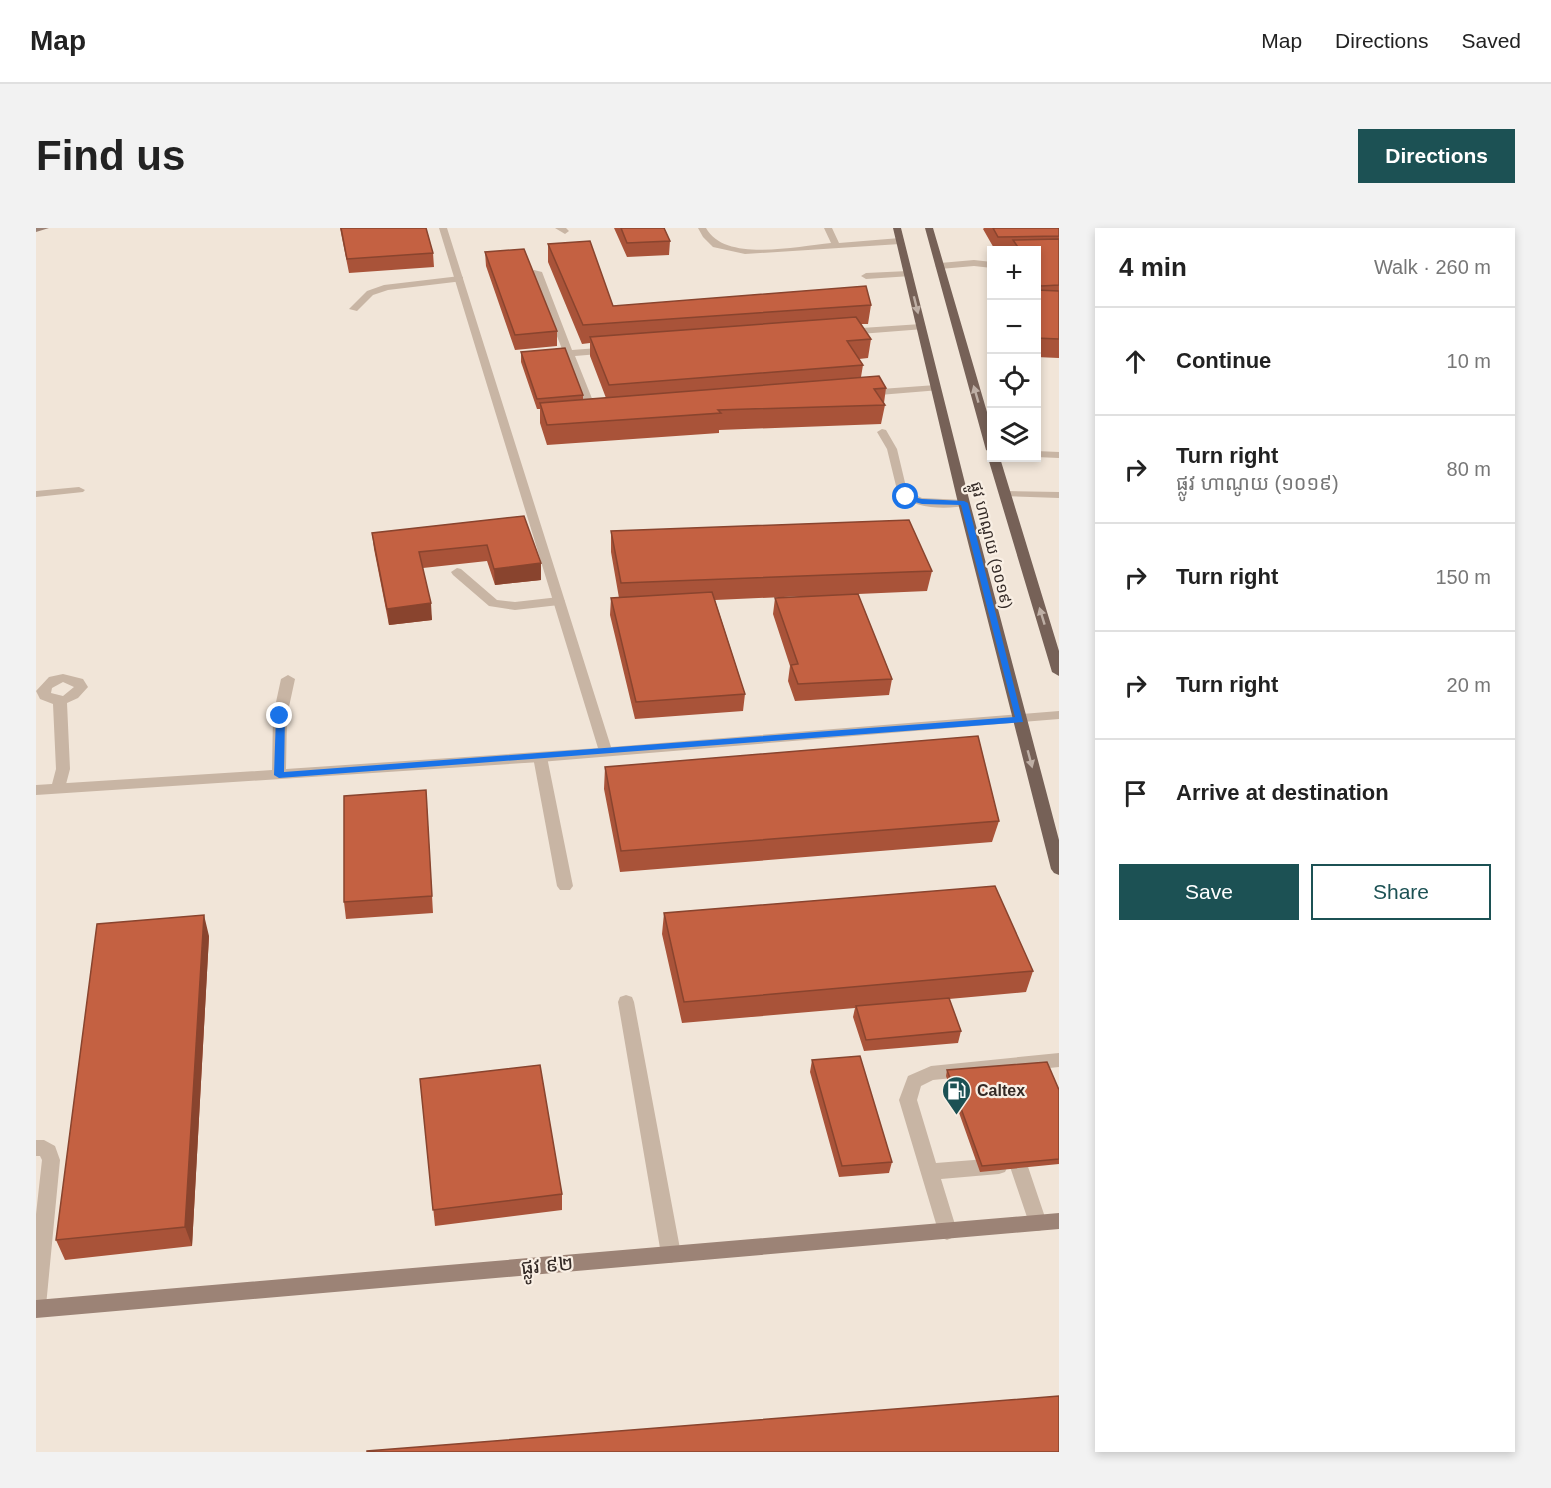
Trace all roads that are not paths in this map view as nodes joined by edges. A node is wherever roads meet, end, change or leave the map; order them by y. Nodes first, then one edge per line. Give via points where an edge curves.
1 (45, 228) edge
2 (443, 228) edge
3 (702, 228) edge
4 (828, 228) edge
5 (897, 228) edge
6 (929, 228) edge
7 (36, 229) edge
8 (900, 241) junction
9 (836, 245) junction
10 (987, 264) edge
11 (940, 266) junction
12 (537, 272) dead end
13 (908, 274) junction
14 (866, 276) dead end
15 (460, 279) junction
16 (354, 309) dead end
17 (921, 327) junction
18 (839, 333) edge
19 (627, 349) edge
20 (569, 353) junction
21 (936, 388) junction
22 (854, 394) edge
23 (607, 412) edge
24 (882, 432) edge
25 (987, 432) edge
26 (1041, 454) edge
27 (1059, 455) edge
28 (995, 462) edge
29 (79, 490) dead end
30 (36, 494) edge
31 (1005, 494) junction
32 (1059, 495) edge
33 (964, 503) junction
34 (457, 572) edge
35 (559, 601) junction
36 (1059, 672) edge
37 (288, 679) dead end
38 (36, 707) edge
39 (1059, 715) edge
40 (1020, 720) junction
41 (606, 752) junction
42 (540, 757) junction
43 (279, 775) junction
44 (58, 788) junction
45 (36, 790) edge
46 (1059, 869) edge
47 (565, 886) dead end
48 (626, 1002) dead end
49 (1059, 1059) edge
50 (985, 1067) junction
51 (992, 1089) edge
52 (1007, 1132) edge
53 (36, 1148) edge
54 (1038, 1162) edge
55 (1018, 1164) junction
56 (929, 1172) junction
57 (1059, 1221) edge
58 (1038, 1223) junction
59 (947, 1231) junction
60 (671, 1254) junction
61 (36, 1308) edge

1 - 7 main road
2 - 15 street
3 - 9 street via 707,239 731,251
4 - 9 street
5 - 8 main road, ផ្លូវ ហាណូយ (១០១៩)
6 - 11 main road
8 - 9 street
8 - 13 main road, ផ្លូវ ហាណូយ (១០១៩)
10 - 11 street
25 -> 11 main road
12 - 20 street
13 - 14 street
13 -> 17 main road, ផ្លូវ ហាណូយ (១០១៩)
15 - 16 street via 387,288 370,293
15 - 35 street
17 - 18 street
17 - 21 main road, ផ្លូវ ហាណូយ (១០១៩)
19 - 20 street
20 - 23 street via 588,403
21 - 22 street
21 - 33 main road, ផ្លូវ ហាណូយ (១០១៩)
24 - 33 street via 892,449 906,497
26 - 27 street
28 - 31 main road, ផ្លូវ ហាណូយ (១០១៩)
29 - 30 street
31 - 32 street
36 -> 31 main road, ផ្លូវ ហាណូយ (១០១៩)
33 - 40 main road, ផ្លូវ ហាណូយ (១០១៩)
34 - 35 street via 493,603 514,606
35 - 41 street
37 - 43 street via 280,716
38 - 44 street via 60,703 63,769
39 - 40 street
40 - 41 street
40 -> 46 main road, ផ្លូវ ហាណូយ (១០១៩)
41 - 42 street
42 - 43 street
42 - 47 street
43 - 44 street
44 - 45 street
48 - 60 street
49 - 50 street
50 - 51 street
50 - 56 street via 931,1073 914,1081 908,1100
52 - 55 street
53 - 61 street via 49,1152 51,1160
54 - 55 street
55 - 56 street
55 - 58 street
56 - 59 street
57 - 58 main road, ផ្លូវ ៩២
58 - 59 main road, ផ្លូវ ៩២
59 - 60 main road, ផ្លូវ ៩២
60 - 61 main road, ផ្លូវ ៩២

